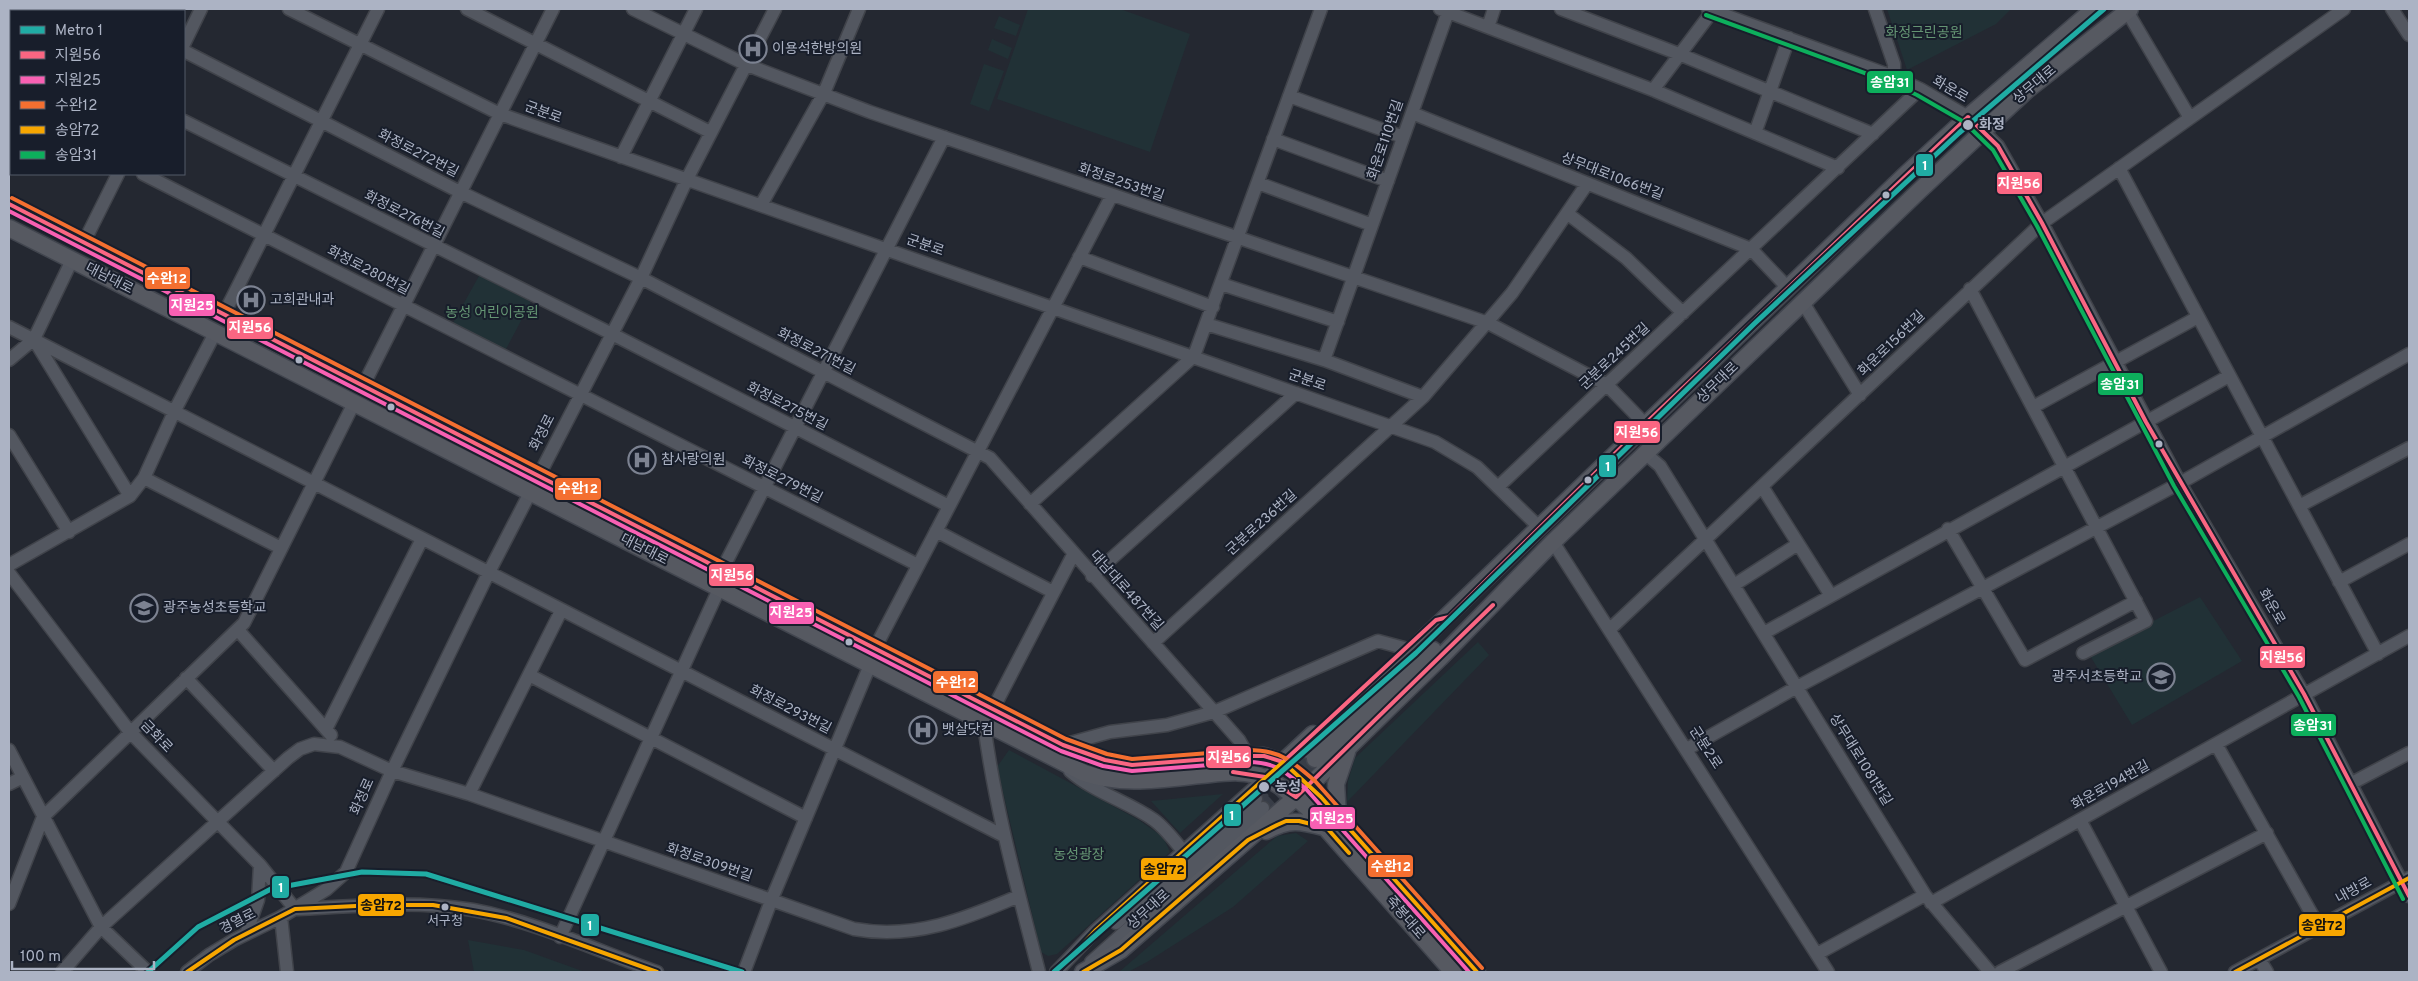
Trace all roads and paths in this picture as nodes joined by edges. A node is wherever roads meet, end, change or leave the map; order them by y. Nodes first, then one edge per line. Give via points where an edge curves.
1 (201, 9) edge
2 (289, 9) edge
3 (378, 9) edge
4 (467, 9) edge
5 (553, 9) edge
6 (632, 9) edge
7 (696, 9) edge
8 (774, 9) edge
9 (859, 9) edge
10 (1320, 9) edge
11 (1494, 9) edge
12 (1561, 9) edge
13 (1711, 9) edge
14 (1874, 9) edge
15 (2094, 9) edge
16 (2344, 9) edge
17 (2392, 9) edge
18 (1446, 10) edge
19 (2128, 10) edge
20 (1488, 27) junction
21 (683, 34) junction
22 (2409, 35) edge
23 (1789, 38) junction
24 (185, 42) edge
25 (359, 44) junction
26 (535, 44) junction
27 (185, 52) edge
28 (1679, 54) junction
29 (747, 65) junction
30 (1894, 77) junction
31 (1653, 90) junction
32 (1920, 90) junction
33 (1771, 91) junction
34 (824, 93) junction
35 (1289, 96) junction
36 (649, 101) junction
37 (1412, 113) junction
38 (500, 114) junction
39 (1968, 117) junction
40 (2190, 118) junction
41 (321, 120) junction
42 (185, 122) edge
43 (1984, 130) junction
44 (710, 132) junction
45 (1755, 133) junction
46 (1873, 134) junction
47 (944, 137) junction
48 (1403, 137) junction
49 (1273, 139) junction
50 (621, 157) junction
51 (1838, 168) junction
52 (2119, 168) junction
53 (118, 175) edge
54 (145, 175) edge
55 (293, 176) junction
56 (687, 179) junction
57 (1388, 181) junction
58 (1258, 183) junction
59 (1587, 184) junction
60 (460, 192) junction
61 (1112, 195) junction
62 (9, 204) edge
63 (761, 205) junction
64 (1568, 214) junction
65 (2042, 223) junction
66 (1372, 225) junction
67 (9, 228) edge
68 (264, 235) junction
69 (1237, 239) junction
70 (84, 242) junction
71 (433, 246) junction
72 (888, 249) junction
73 (1751, 249) junction
74 (1079, 257) junction
75 (72, 260) junction
76 (642, 278) junction
77 (1354, 278) junction
78 (1221, 284) junction
79 (1788, 288) junction
80 (1970, 290) junction
81 (1802, 301) junction
82 (403, 305) junction
83 (1054, 306) junction
84 (1213, 307) junction
85 (1683, 313) junction
86 (224, 314) junction
87 (2198, 317) junction
88 (1338, 322) junction
89 (1488, 323) junction
90 (1206, 324) junction
91 (9, 327) edge
92 (215, 333) junction
93 (612, 334) junction
94 (34, 339) junction
95 (2409, 355) edge
96 (1194, 356) junction
97 (9, 360) edge
98 (1324, 360) junction
99 (2115, 362) junction
100 (823, 373) junction
101 (2229, 376) junction
102 (1606, 385) junction
103 (363, 386) junction
104 (1296, 393) junction
105 (580, 394) junction
106 (1860, 396) junction
107 (1423, 398) junction
108 (354, 403) junction
109 (2032, 407) junction
110 (175, 410) junction
111 (2146, 422) junction
112 (1645, 424) junction
113 (1392, 426) junction
114 (794, 428) junction
115 (9, 435) edge
116 (2262, 437) junction
117 (2409, 448) edge
118 (978, 450) junction
119 (1646, 454) junction
120 (2064, 466) junction
121 (539, 475) junction
122 (144, 478) junction
123 (314, 482) junction
124 (2180, 482) junction
125 (1499, 486) junction
126 (764, 488) junction
127 (1763, 488) junction
128 (530, 492) junction
129 (130, 496) junction
130 (1030, 504) junction
131 (949, 506) junction
132 (2299, 506) junction
133 (1539, 527) junction
134 (2097, 527) junction
135 (1948, 530) junction
136 (936, 531) junction
137 (69, 532) junction
138 (422, 539) junction
139 (1706, 540) junction
140 (1553, 542) junction
141 (1798, 544) junction
142 (2409, 544) edge
143 (281, 548) junction
144 (1073, 555) junction
145 (9, 565) edge
146 (918, 565) junction
147 (722, 570) junction
148 (9, 573) edge
149 (488, 574) junction
150 (1092, 576) junction
151 (2340, 582) junction
152 (1734, 585) junction
153 (1982, 588) junction
154 (719, 589) junction
155 (1053, 592) junction
156 (1830, 594) junction
157 (2137, 604) junction
158 (561, 611) junction
159 (1449, 617) junction
160 (1474, 624) junction
161 (1610, 629) junction
162 (238, 630) junction
163 (1764, 633) junction
164 (2409, 636) edge
165 (1153, 643) junction
166 (875, 648) junction
167 (1404, 648) junction
168 (2083, 653) dead end
169 (2378, 654) junction
170 (870, 665) junction
171 (682, 672) junction
172 (529, 675) junction
173 (186, 678) junction
174 (1797, 687) junction
175 (2304, 694) junction
176 (993, 709) junction
177 (1214, 712) junction
178 (984, 724) junction
179 (326, 729) junction
180 (130, 732) junction
181 (651, 738) junction
182 (2216, 744) junction
183 (1063, 745) junction
184 (340, 747) junction
185 (1349, 747) junction
186 (834, 749) junction
187 (1687, 749) junction
188 (9, 750) edge
189 (2409, 753) edge
190 (1248, 756) junction
191 (1056, 760) junction
192 (1283, 762) junction
193 (274, 771) junction
194 (392, 771) junction
195 (23, 777) junction
196 (1265, 777) junction
197 (2352, 783) junction
198 (9, 784) edge
199 (1310, 785) junction
200 (470, 794) junction
201 (1296, 797) junction
202 (43, 817) junction
203 (806, 818) junction
204 (2080, 820) junction
205 (218, 821) junction
206 (1332, 822) junction
207 (2267, 833) junction
208 (1004, 836) junction
209 (1248, 840) junction
210 (604, 842) junction
211 (1183, 851) junction
212 (260, 864) junction
213 (2406, 880) edge
214 (1019, 896) junction
215 (2409, 896) edge
216 (1928, 899) junction
217 (771, 901) junction
218 (9, 904) edge
219 (2126, 907) junction
220 (295, 909) junction
221 (281, 917) junction
222 (100, 927) junction
223 (2319, 927) junction
224 (246, 934) junction
225 (560, 937) junction
226 (1817, 954) junction
227 (2260, 959) junction
228 (62, 972) edge
229 (148, 972) edge
230 (187, 972) edge
231 (287, 972) edge
232 (657, 972) edge
233 (744, 972) edge
234 (1039, 972) edge
235 (1057, 972) edge
236 (1079, 972) edge
237 (1083, 972) edge
238 (1453, 972) edge
239 (1477, 972) edge
240 (1828, 972) edge
241 (1990, 972) edge
242 (2000, 972) edge
243 (2161, 972) edge
244 (2235, 972) edge
245 (2267, 972) edge

1 - 24 street
2 - 25 street, 군분로
3 - 25 street
4 - 26 street
5 - 26 street
6 - 21 street, 화정로253번길
7 - 21 street
8 - 29 street, 화정로
9 - 34 street
10 - 35 street
11 - 20 street
12 - 28 street
13 - 23 street, 화운로
13 - 28 street
14 - 30 street via 1894,64
15 - 39 main road, 상무대로
16 - 40 street, 화운로156번길
17 - 22 street
18 - 20 street, 화운로110번길
18 - 37 street, 화운로110번길
19 - 40 street, 상무대로
19 - 43 main road, 상무대로 via 2026,91
20 - 31 street, 화운로110번길
21 - 29 street, 화정로253번길
21 - 36 street
23 - 30 street, 화운로
23 - 33 street
25 - 38 street, 군분로
25 - 41 street
26 - 36 street
26 - 38 street
27 - 41 street, 화정로272번길
28 - 31 street
28 - 33 street
29 - 34 street, 화정로253번길
29 - 44 street, 화정로
30 - 32 street, 화운로
31 - 45 street, 화운로110번길
32 - 39 street, 화운로
32 - 46 street, 군분로245번길
33 - 45 street
33 - 46 street
34 - 47 street, 화정로253번길
34 - 63 street
35 - 48 street
35 - 49 street
36 - 44 street
36 - 50 street
37 - 48 street, 화운로110번길
37 - 59 street, 상무대로1066번길
38 - 50 street, 군분로
38 - 60 street
39 - 43 street, 화운로
39 - 79 main road, 상무대로
40 - 52 street, 화운로156번길
41 - 55 street
41 - 60 street, 화정로272번길
42 - 55 street, 화정로276번길
43 - 65 street, 화운로 via 1998,146
43 - 81 main road, 상무대로
44 - 56 street, 화정로
45 - 51 street, 화운로110번길
46 - 51 street, 군분로245번길
47 - 61 street, 화정로253번길
47 - 72 street
48 - 57 street, 화운로110번길
49 - 57 street
49 - 58 street
50 - 56 street, 군분로
51 - 73 street, 군분로245번길
52 - 65 street, 화운로156번길
52 - 87 street
53 - 70 street
54 - 68 street, 화정로280번길
55 - 68 street
55 - 71 street, 화정로276번길
56 - 63 street, 군분로
56 - 76 street, 화정로
57 - 66 street, 화운로110번길
58 - 66 street
58 - 69 street
59 - 64 street, 군분로236번길
59 - 73 street, 상무대로1066번길
60 - 71 street
60 - 76 street, 화정로272번길
61 - 69 street, 화정로253번길
61 - 74 street
62 - 70 main road, 대남대로
63 - 72 street, 군분로
64 - 85 street via 1626,258
64 - 89 street, 군분로236번길
65 - 80 street, 화운로156번길
65 - 99 street, 화운로
66 - 77 street, 화운로110번길
67 - 75 main road, 대남대로
68 - 82 street, 화정로280번길
68 - 86 street
69 - 77 street, 화정로253번길
69 - 78 street
70 - 86 main road, 대남대로
71 - 82 street
71 - 93 street, 화정로276번길
72 - 83 street, 군분로
72 - 100 street
73 - 79 street, 상무대로1066번길
73 - 85 street, 군분로245번길
74 - 83 street
74 - 84 street
75 - 92 main road, 대남대로
75 - 94 street
76 - 93 street, 화정로
76 - 100 street, 화정로271번길
77 - 88 street, 화운로110번길
77 - 89 street, 화정로253번길
78 - 84 street
78 - 88 street
79 - 112 main road, 상무대로
80 - 106 street, 화운로156번길
80 - 109 street
81 - 106 street
81 - 119 main road, 상무대로
82 - 103 street
82 - 105 street, 화정로280번길
83 - 96 street, 군분로
83 - 118 street
84 - 90 street
85 - 102 street, 군분로245번길
86 - 103 main road, 대남대로
87 - 99 street
87 - 101 street
88 - 98 street, 화운로110번길
89 - 102 street, 화정로253번길
89 - 107 street, 군분로236번길
90 - 96 street
90 - 98 street
91 - 94 street, 화정로293번길
92 - 108 main road, 대남대로
92 - 110 street
93 - 105 street, 화정로
93 - 114 street, 화정로275번길
94 - 97 street
94 - 110 street, 화정로293번길
94 - 129 street
95 - 116 street
96 - 104 street, 군분로
96 - 130 street
98 - 107 street
99 - 109 street
99 - 111 street, 화운로
100 - 114 street
100 - 118 street, 화정로271번길
101 - 111 street
101 - 116 street
102 - 112 street, 화정로253번길
102 - 125 street, 군분로245번길
103 - 121 main road, 대남대로
104 - 113 street, 군분로
104 - 150 street
105 - 121 street, 화정로
105 - 126 street, 화정로279번길
106 - 127 street, 화운로156번길
107 - 113 street, 군분로236번길
108 - 123 street
108 - 128 main road, 대남대로
109 - 120 street
110 - 122 street
110 - 123 street, 화정로293번길
111 - 120 street
111 - 124 street, 화운로
112 - 133 main road, 상무대로
113 - 125 street, 군분로 via 1455,452
113 - 165 street, 군분로236번길
114 - 126 street
114 - 131 street, 화정로275번길
115 - 137 street
116 - 124 street
116 - 132 street
117 - 132 street
118 - 130 street, 대남대로487번길 via 990,458
118 - 131 street
119 - 139 street, 상무대로1081번길 via 1660,466
119 - 140 main road, 상무대로
120 - 134 street
120 - 135 street
121 - 128 street, 화정로
121 - 147 main road, 대남대로
122 - 129 street
122 - 143 street
123 - 138 street, 화정로293번길
123 - 143 street
124 - 134 street
124 - 175 street, 화운로
125 - 133 street, 군분로
126 - 146 street, 화정로279번길
126 - 147 street
127 - 139 street, 화운로156번길
127 - 141 street
128 - 149 street, 화정로
128 - 154 main road, 대남대로
129 - 137 street
130 - 144 street, 대남대로487번길
131 - 136 street
132 - 151 street
133 - 159 main road, 상무대로
134 - 153 street
134 - 157 street
135 - 153 street
135 - 156 street
136 - 146 street
136 - 155 street
137 - 145 street
138 - 149 street, 화정로293번길
138 - 179 street
139 - 152 street, 상무대로1081번길
139 - 161 street, 화운로156번길
140 - 160 main road, 상무대로
140 - 161 street, 군분2로
141 - 152 street
141 - 156 street
142 - 151 street
143 - 162 street
144 - 150 street, 대남대로487번길
144 - 155 street
146 - 166 street
147 - 166 main road, 대남대로
148 - 180 street, 금화로
149 - 158 street, 화정로293번길
149 - 194 street, 화정로
150 - 165 street, 대남대로487번길
151 - 169 street
152 - 163 street, 상무대로1081번길
153 - 157 street via 2025,660
153 - 174 street
154 - 170 main road, 대남대로
154 - 171 street
155 - 176 street
156 - 163 street
157 - 168 street via 2146,621
158 - 171 street, 화정로293번길
158 - 172 street
159 - 160 main road, 상무대로 via 1312,755 1456,628
159 - 167 main road via 1436,620
160 - 185 main road
161 - 187 street, 군분2로
162 - 173 street
162 - 179 street
163 - 174 street, 상무대로1081번길
164 - 169 street, 화운로194번길
165 - 177 street, 대남대로487번길
166 - 176 main road, 대남대로
167 - 177 street via 1378,640
167 - 192 main road
169 - 175 street, 화운로194번길
170 - 178 main road, 대남대로
170 - 186 street
171 - 181 street
171 - 186 street, 화정로293번길
172 - 181 street
172 - 200 street
173 - 180 street
173 - 193 street
174 - 187 street
174 - 216 street, 상무대로1081번길
175 - 182 street, 화운로194번길
175 - 197 street, 화운로
176 - 183 main road, 대남대로
177 - 183 street via 1167,725 1110,732
177 - 190 street, 대남대로487번길 via 1239,740
178 - 191 main road, 대남대로
178 - 208 street
179 - 184 street
180 - 202 street
180 - 205 street, 금화로
181 - 203 street
181 - 210 street
182 - 204 street, 화운로194번길
182 - 207 street
183 - 190 main road, 대남대로 via 1104,761 1132,765
184 - 193 street via 314,744 300,749
184 - 194 street, 화정로309번길
185 - 199 main road
185 - 206 main road via 1336,784
186 - 203 street
186 - 208 street, 화정로293번길
187 - 226 street, 군분2로
188 - 195 street
189 - 197 street
190 - 192 main road, 대남대로 via 1264,756
191 - 196 main road, 대남대로 via 1099,778 1134,780 1232,772
191 - 211 street via 1100,792 1153,819
192 - 196 street, 상무대로
192 - 199 main road, 죽봉대로
193 - 205 street
194 - 200 street, 화정로309번길
194 - 220 street, 화정로 via 346,872 327,889
195 - 198 street
195 - 202 street
196 - 201 main road, 대남대로
196 - 211 street, 상무대로
197 - 213 street, 화운로
199 - 201 main road
199 - 206 main road, 죽봉대로
200 - 210 street, 화정로309번길
201 - 206 main road, 죽봉대로
201 - 209 main road
202 - 218 street
202 - 222 street
203 - 217 street
204 - 216 street, 화운로194번길
204 - 219 street
205 - 212 street, 금화로
205 - 222 street
206 - 209 main road via 1286,821
206 - 238 main road, 죽봉대로
206 - 239 main road, 죽봉대로
207 - 219 street
207 - 223 street
208 - 214 street
209 - 237 main road via 1121,950
210 - 217 street, 화정로309번길
210 - 225 street
211 - 235 street, 상무대로 via 1096,930
212 - 220 street, 금화로
212 - 224 street via 258,900
213 - 215 street, 화운로
213 - 223 street, 내방로
214 - 217 street, 화정로309번길 via 942,926 909,932 854,929
214 - 234 street
216 - 226 street, 화운로194번길
216 - 241 street, 상무대로1081번길
217 - 233 street
219 - 242 street
219 - 243 street
220 - 221 street, 경열로
220 - 225 street, 경열로 via 433,905 506,918
221 - 224 street, 경열로
221 - 231 street
222 - 228 street
222 - 229 street
223 - 227 street, 내방로
224 - 230 street, 경열로
225 - 232 street, 경열로
226 - 240 street, 군분2로
227 - 244 street, 내방로
227 - 245 street
235 - 236 street, 상무대로 via 1259,803

